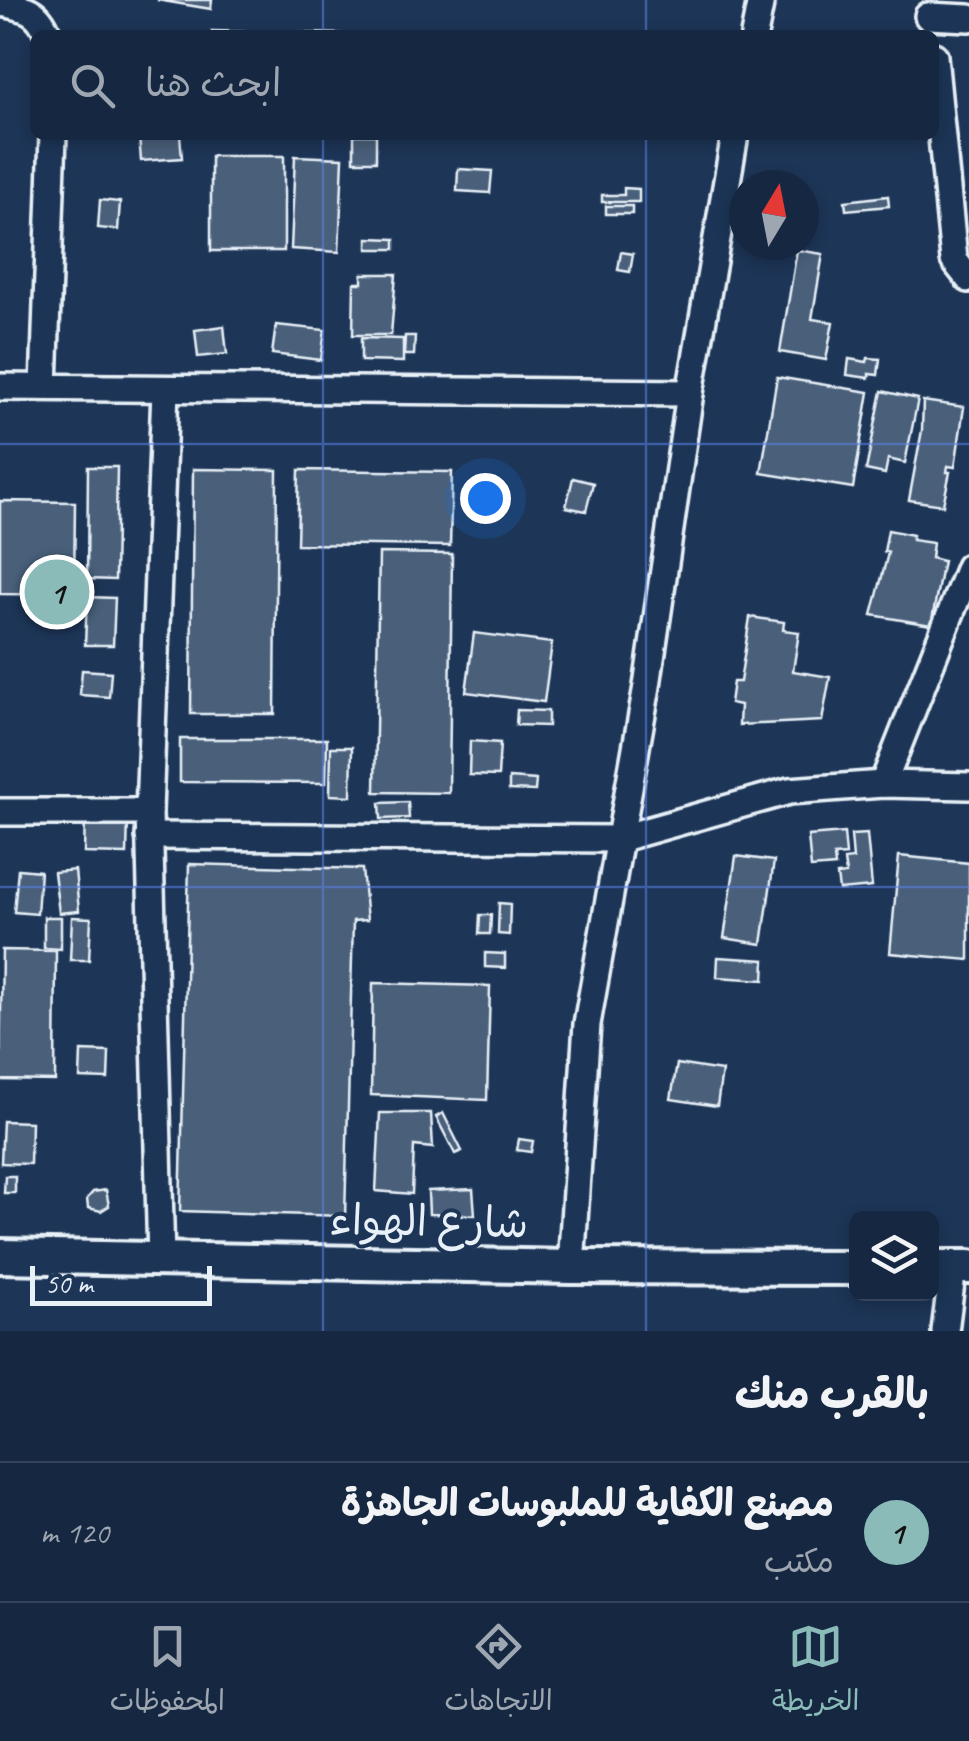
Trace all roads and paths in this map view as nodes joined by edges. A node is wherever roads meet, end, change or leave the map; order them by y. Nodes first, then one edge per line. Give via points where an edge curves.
1 (761, 0) edge
2 (0, 3) edge
3 (928, 17) edge
4 (969, 18) edge
5 (46, 30) edge
6 (755, 30) edge
7 (939, 107) edge
8 (53, 140) edge
9 (734, 140) edge
10 (969, 280) edge
11 (44, 386) junction
12 (0, 387) edge
13 (165, 390) junction
14 (690, 393) junction
15 (969, 567) edge
16 (884, 784) junction
17 (969, 786) edge
18 (0, 812) edge
19 (149, 824) junction
20 (618, 839) junction
21 (0, 1256) edge
22 (161, 1260) junction
23 (571, 1267) junction
24 (951, 1267) edge
25 (849, 1268) edge
26 (945, 1331) edge

1 - 6 street
2 - 5 street via 28,7
3 - 4 street
7 - 10 street via 954,260
8 - 11 street
9 - 14 street
11 - 12 street
11 - 13 street
13 - 14 street
13 - 19 street
14 - 20 street
15 - 16 street
16 - 17 street
16 - 20 street via 790,791
18 - 19 street
19 - 20 street
19 - 22 street
20 - 23 street via 587,1024
21 - 22 street, شارع الهواء
22 - 23 street, شارع الهواء
23 - 25 street, شارع الهواء
24 - 26 street

